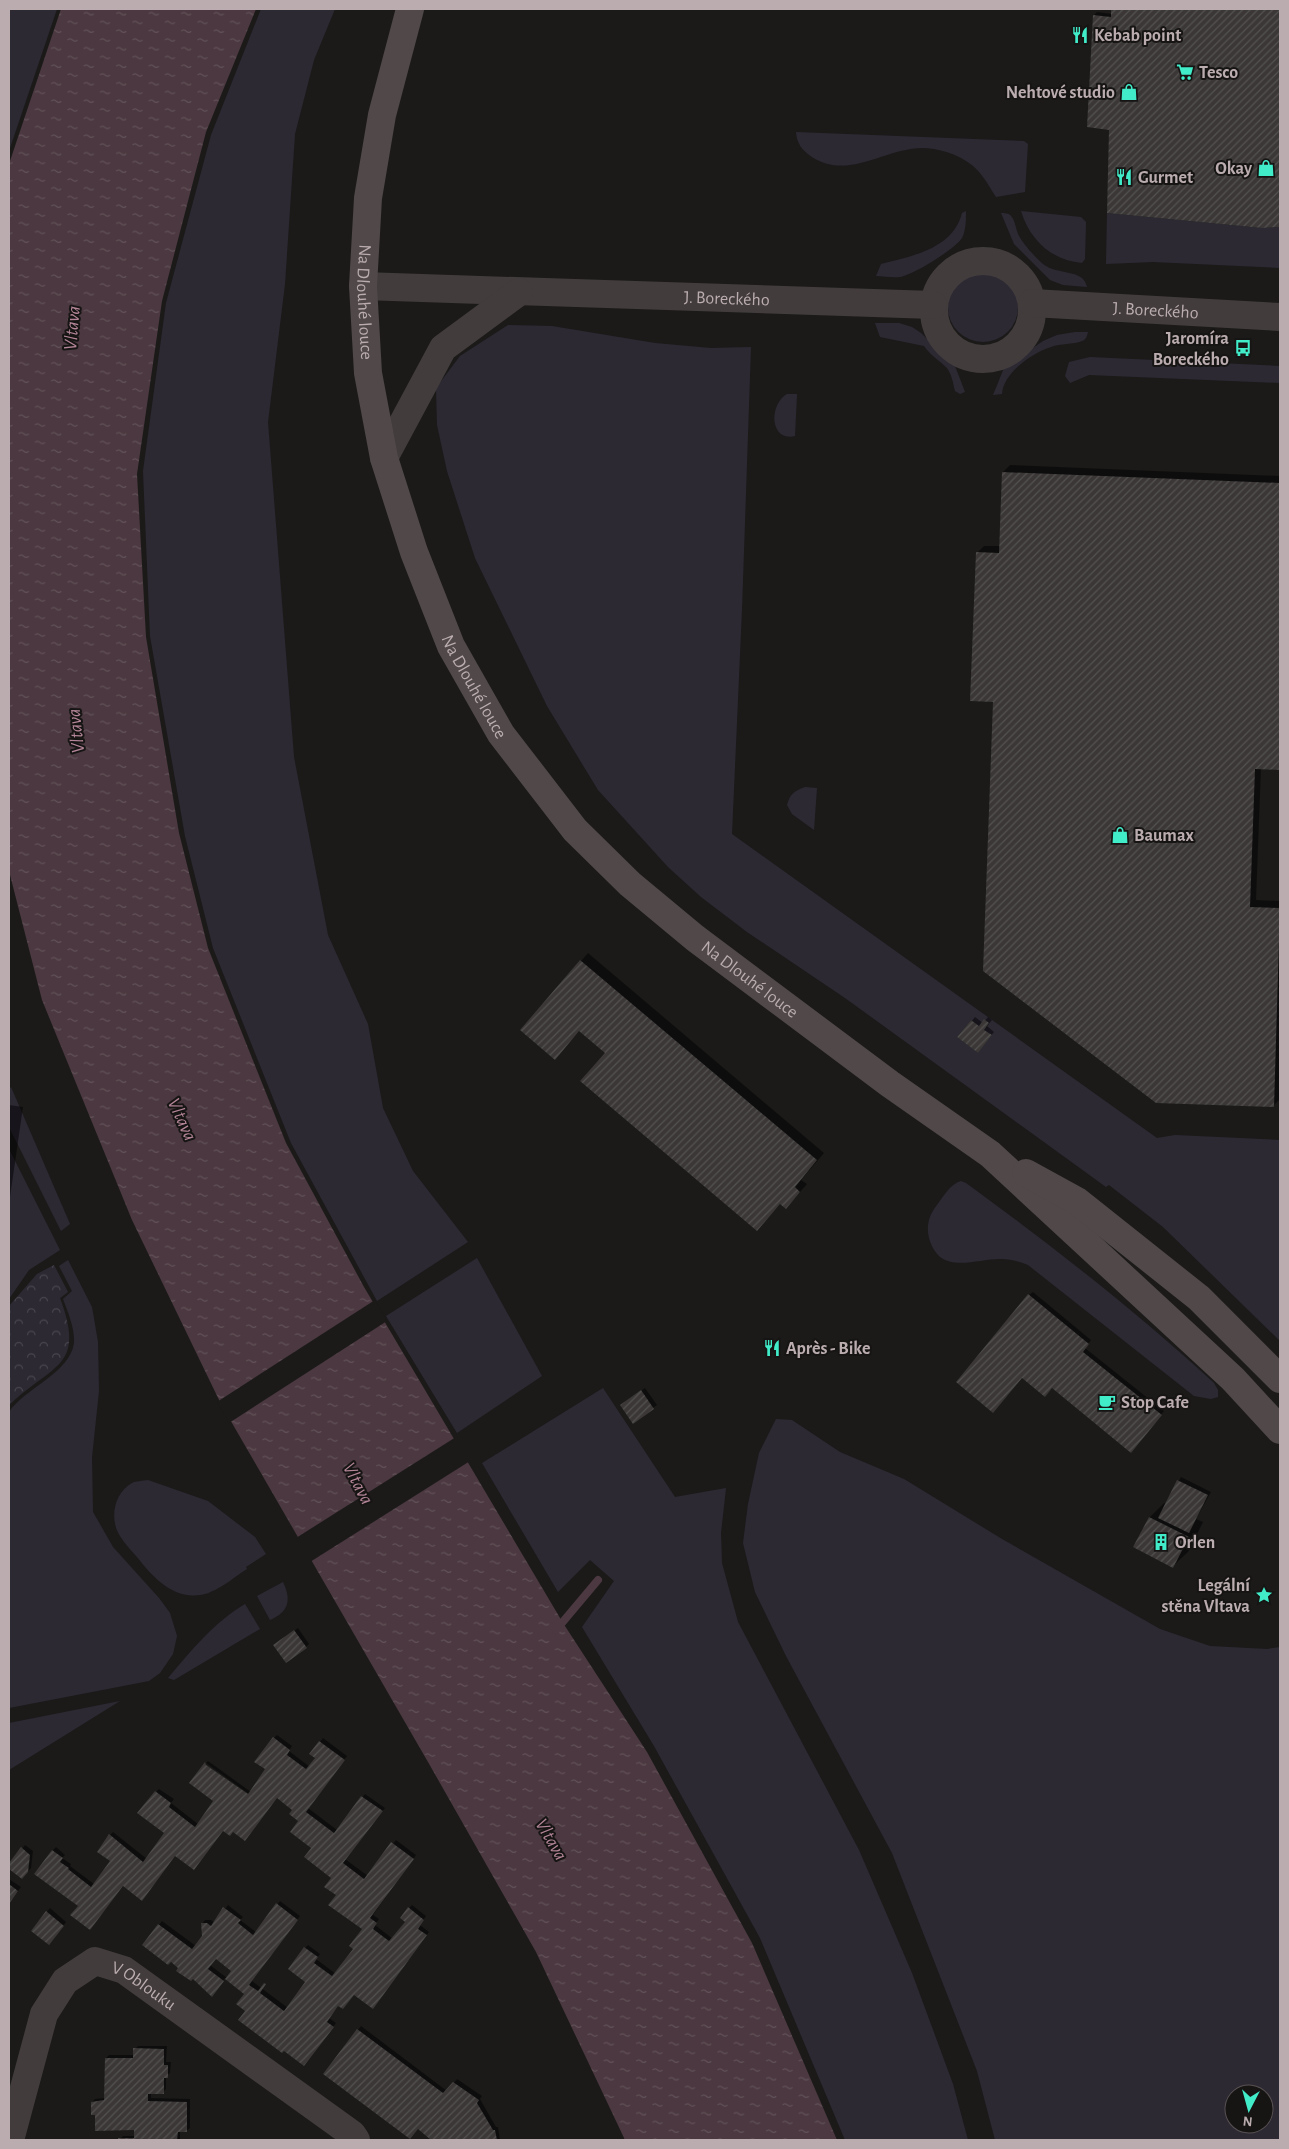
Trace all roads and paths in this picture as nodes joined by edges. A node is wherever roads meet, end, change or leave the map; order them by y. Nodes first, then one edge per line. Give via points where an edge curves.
1 (410, 9) edge
2 (363, 286) junction
3 (519, 292) junction
4 (1032, 303) junction
5 (933, 305) junction
6 (1280, 317) edge
7 (384, 458) junction
8 (990, 1154) junction
9 (1280, 1379) edge
10 (1280, 1430) edge
11 (10, 2140) edge
12 (356, 2140) edge

1 - 2 main road, Na Dlouhé louce via 382,115 368,198
2 - 3 street, J. Boreckého
2 - 7 main road, Na Dlouhé louce via 368,373
3 - 5 street, J. Boreckého
3 - 7 street via 443,348
4 - 5 street via 1017,274 1003,264 986,260 971,261 945,277
4 - 5 street via 1032,319 1027,333 1018,345 992,359 962,355 949,346 934,320
4 - 6 street, J. Boreckého
7 - 8 main road, Na Dlouhé louce via 414,552 451,646 501,734 575,830 630,884 695,938 890,1084
8 - 9 main road via 1077,1201 1198,1298
8 - 10 main road via 1233,1379
11 - 12 street, V Oblouku via 44,2014 65,1981 95,1961 124,1970

